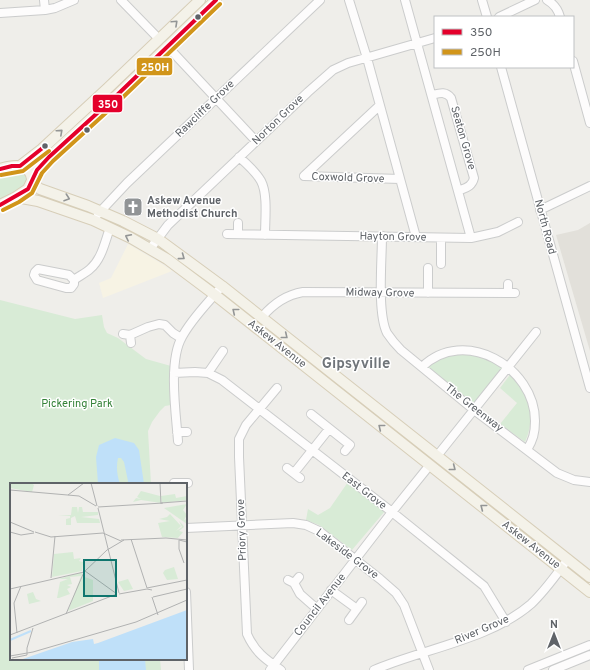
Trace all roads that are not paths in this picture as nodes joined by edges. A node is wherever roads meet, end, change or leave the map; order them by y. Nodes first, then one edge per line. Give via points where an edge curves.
1 (44, 0) edge
2 (74, 0) edge
3 (121, 0) edge
4 (200, 0) edge
5 (216, 0) edge
6 (320, 0) edge
7 (349, 0) edge
8 (405, 0) edge
9 (482, 0) edge
10 (535, 0) edge
11 (547, 0) edge
12 (45, 10) junction
13 (0, 13) edge
14 (487, 16) edge
15 (501, 16) edge
16 (560, 16) edge
17 (434, 38) edge
18 (159, 39) junction
19 (417, 44) junction
20 (167, 46) junction
21 (366, 58) junction
22 (574, 65) edge
23 (501, 68) edge
24 (432, 95) junction
25 (216, 99) junction
26 (379, 106) junction
27 (590, 123) edge
28 (256, 141) junction
29 (239, 157) junction
30 (20, 166) junction
31 (0, 169) edge
32 (400, 179) junction
33 (32, 181) junction
34 (590, 186) edge
35 (458, 191) junction
36 (16, 197) junction
37 (0, 205) edge
38 (540, 210) junction
39 (100, 211) junction
40 (93, 220) junction
41 (518, 222) dead end
42 (238, 223) dead end
43 (110, 228) junction
44 (227, 234) dead end
45 (238, 234) junction
46 (264, 235) junction
47 (382, 236) junction
48 (416, 237) junction
49 (441, 238) junction
50 (471, 238) junction
51 (158, 239) junction
52 (150, 249) junction
53 (441, 264) dead end
54 (427, 268) dead end
55 (74, 280) dead end
56 (508, 284) dead end
57 (222, 286) junction
58 (382, 293) junction
59 (428, 293) junction
60 (215, 295) junction
61 (262, 317) junction
62 (536, 332) dead end
63 (128, 338) dead end
64 (181, 338) junction
65 (224, 351) dead end
66 (305, 353) junction
67 (298, 361) junction
68 (508, 366) junction
69 (422, 367) junction
70 (208, 373) junction
71 (174, 374) junction
72 (277, 388) dead end
73 (590, 388) edge
74 (260, 409) junction
75 (474, 410) junction
76 (311, 414) dead end
77 (329, 429) junction
78 (177, 432) junction
79 (187, 432) dead end
80 (178, 441) dead end
81 (312, 450) junction
82 (345, 450) dead end
83 (527, 450) junction
84 (437, 456) junction
85 (429, 466) junction
86 (287, 468) dead end
87 (590, 482) edge
88 (392, 512) junction
89 (242, 526) junction
90 (187, 528) edge
91 (568, 559) junction
92 (355, 560) junction
93 (560, 569) junction
94 (590, 576) edge
95 (294, 580) dead end
96 (331, 590) junction
97 (590, 592) edge
98 (362, 602) dead end
99 (317, 609) junction
100 (357, 610) junction
101 (187, 618) edge
102 (349, 620) dead end
103 (506, 622) junction
104 (590, 645) edge
105 (423, 652) junction
106 (590, 655) edge
107 (272, 667) edge
108 (540, 668) edge
109 (189, 670) edge
110 (281, 670) edge
111 (374, 670) edge
112 (429, 670) edge
113 (528, 670) edge
114 (553, 670) edge

1 - 12 street
2 - 12 street
3 - 18 street
18 -> 4 main road
5 - 20 main road
6 - 25 street, Rawcliffe Grove
7 - 21 street, Coxwold Grove
8 - 19 street, Seaton Grove
9 - 14 street
10 - 15 street
11 - 16 street via 552,3
12 - 13 street
17 - 19 street, Norton Grove
30 -> 18 main road via 42,149
19 - 21 street, Norton Grove
19 - 24 street, Seaton Grove
20 - 25 street
20 - 33 main road via 50,157 37,170
21 - 26 street, Coxwold Grove
21 - 28 street, Norton Grove via 333,70
22 - 27 street
23 - 38 street, North Road
24 - 35 street, Seaton Grove
24 - 35 street, Seaton Grove via 443,92 451,98 474,178 473,183
25 - 28 street
25 - 39 street, Rawcliffe Grove
26 - 32 street, Coxwold Grove
26 - 32 street, Coxwold Grove via 304,176
28 - 29 street, Norton Grove
29 - 46 street via 261,181 264,190
29 - 51 street, Norton Grove via 168,225
30 - 31 main road
30 - 33 main road, Askew Avenue via 27,168
32 - 48 street, Coxwold Grove
33 - 36 main road via 28,189
33 -> 39 main road, Askew Avenue via 40,189
34 - 38 street
35 - 50 street, Seaton Grove
36 - 37 main road
36 - 40 main road, Askew Avenue via 38,201
38 - 73 street, North Road
39 - 40 street, Rawcliffe Grove
39 - 51 main road, Askew Avenue
40 - 43 main road, Askew Avenue
41 - 50 street, Hayton Grove via 498,232
42 - 45 street
52 -> 43 main road, Askew Avenue
43 - 55 street via 95,264
44 - 45 street, Hayton Grove
45 - 46 street, Hayton Grove
46 - 47 street, Hayton Grove
47 - 48 street, Hayton Grove
47 - 58 street, The Greenway
48 - 49 street, Hayton Grove
49 - 50 street, Hayton Grove
49 - 53 street
51 - 52 street, Norton Grove
51 -> 57 main road, Askew Avenue
52 - 60 main road, Askew Avenue
54 - 59 street
56 - 59 street, Midway Grove via 512,293
57 - 60 street
57 - 61 main road, Askew Avenue
58 - 59 street, Midway Grove
58 - 61 street, Midway Grove via 294,294 278,301
58 - 69 street, The Greenway via 382,312 387,333 401,350
60 - 64 street
67 -> 60 main road, Askew Avenue
61 -> 66 main road, Askew Avenue
62 - 68 street
63 - 64 street via 159,324 165,325
64 - 71 street
65 - 70 street
66 - 67 main road
66 - 84 main road, Askew Avenue
85 -> 67 main road, Askew Avenue
68 - 69 street via 475,351 466,351 447,353 432,359
68 - 75 street
68 - 83 street via 524,384 534,406 535,433
69 - 75 street, The Greenway
70 - 71 street, East Grove
70 - 74 street, East Grove via 222,380
71 - 78 street
72 - 74 street, Priory Grove
74 - 81 street, East Grove
74 - 89 street, Priory Grove via 246,425 239,439
75 - 83 street, The Greenway
75 - 84 street
76 - 77 street
77 - 81 street
77 - 82 street via 350,445
78 - 79 street
78 - 80 street
81 - 86 street via 297,475
81 - 88 street, East Grove
83 - 87 street, The Greenway via 563,477
84 -> 91 main road, Askew Avenue
85 - 88 street, Council Avenue
93 -> 85 main road, Askew Avenue
88 - 92 street, Council Avenue
88 - 103 street, East Grove via 484,586
89 - 90 street, Lakeside Grove
89 - 92 street, Lakeside Grove via 293,523 306,525 319,531
89 - 107 street, Priory Grove via 246,634 252,646
91 - 93 street, River Grove
91 - 94 main road, Askew Avenue
92 - 96 street, Council Avenue
92 - 105 street, Lakeside Grove via 396,593 404,605
93 - 97 main road, Askew Avenue
93 - 103 street, River Grove via 531,604
95 - 99 street via 300,594
96 - 99 street, Council Avenue
96 - 100 street
98 - 100 street
99 - 107 street, Council Avenue
100 - 102 street
101 - 109 street
103 - 105 street, River Grove
104 - 108 street
105 - 111 street, River Grove
105 - 112 street, Lakeside Grove
106 - 114 street
107 - 110 street, Priory Grove
108 - 113 street

